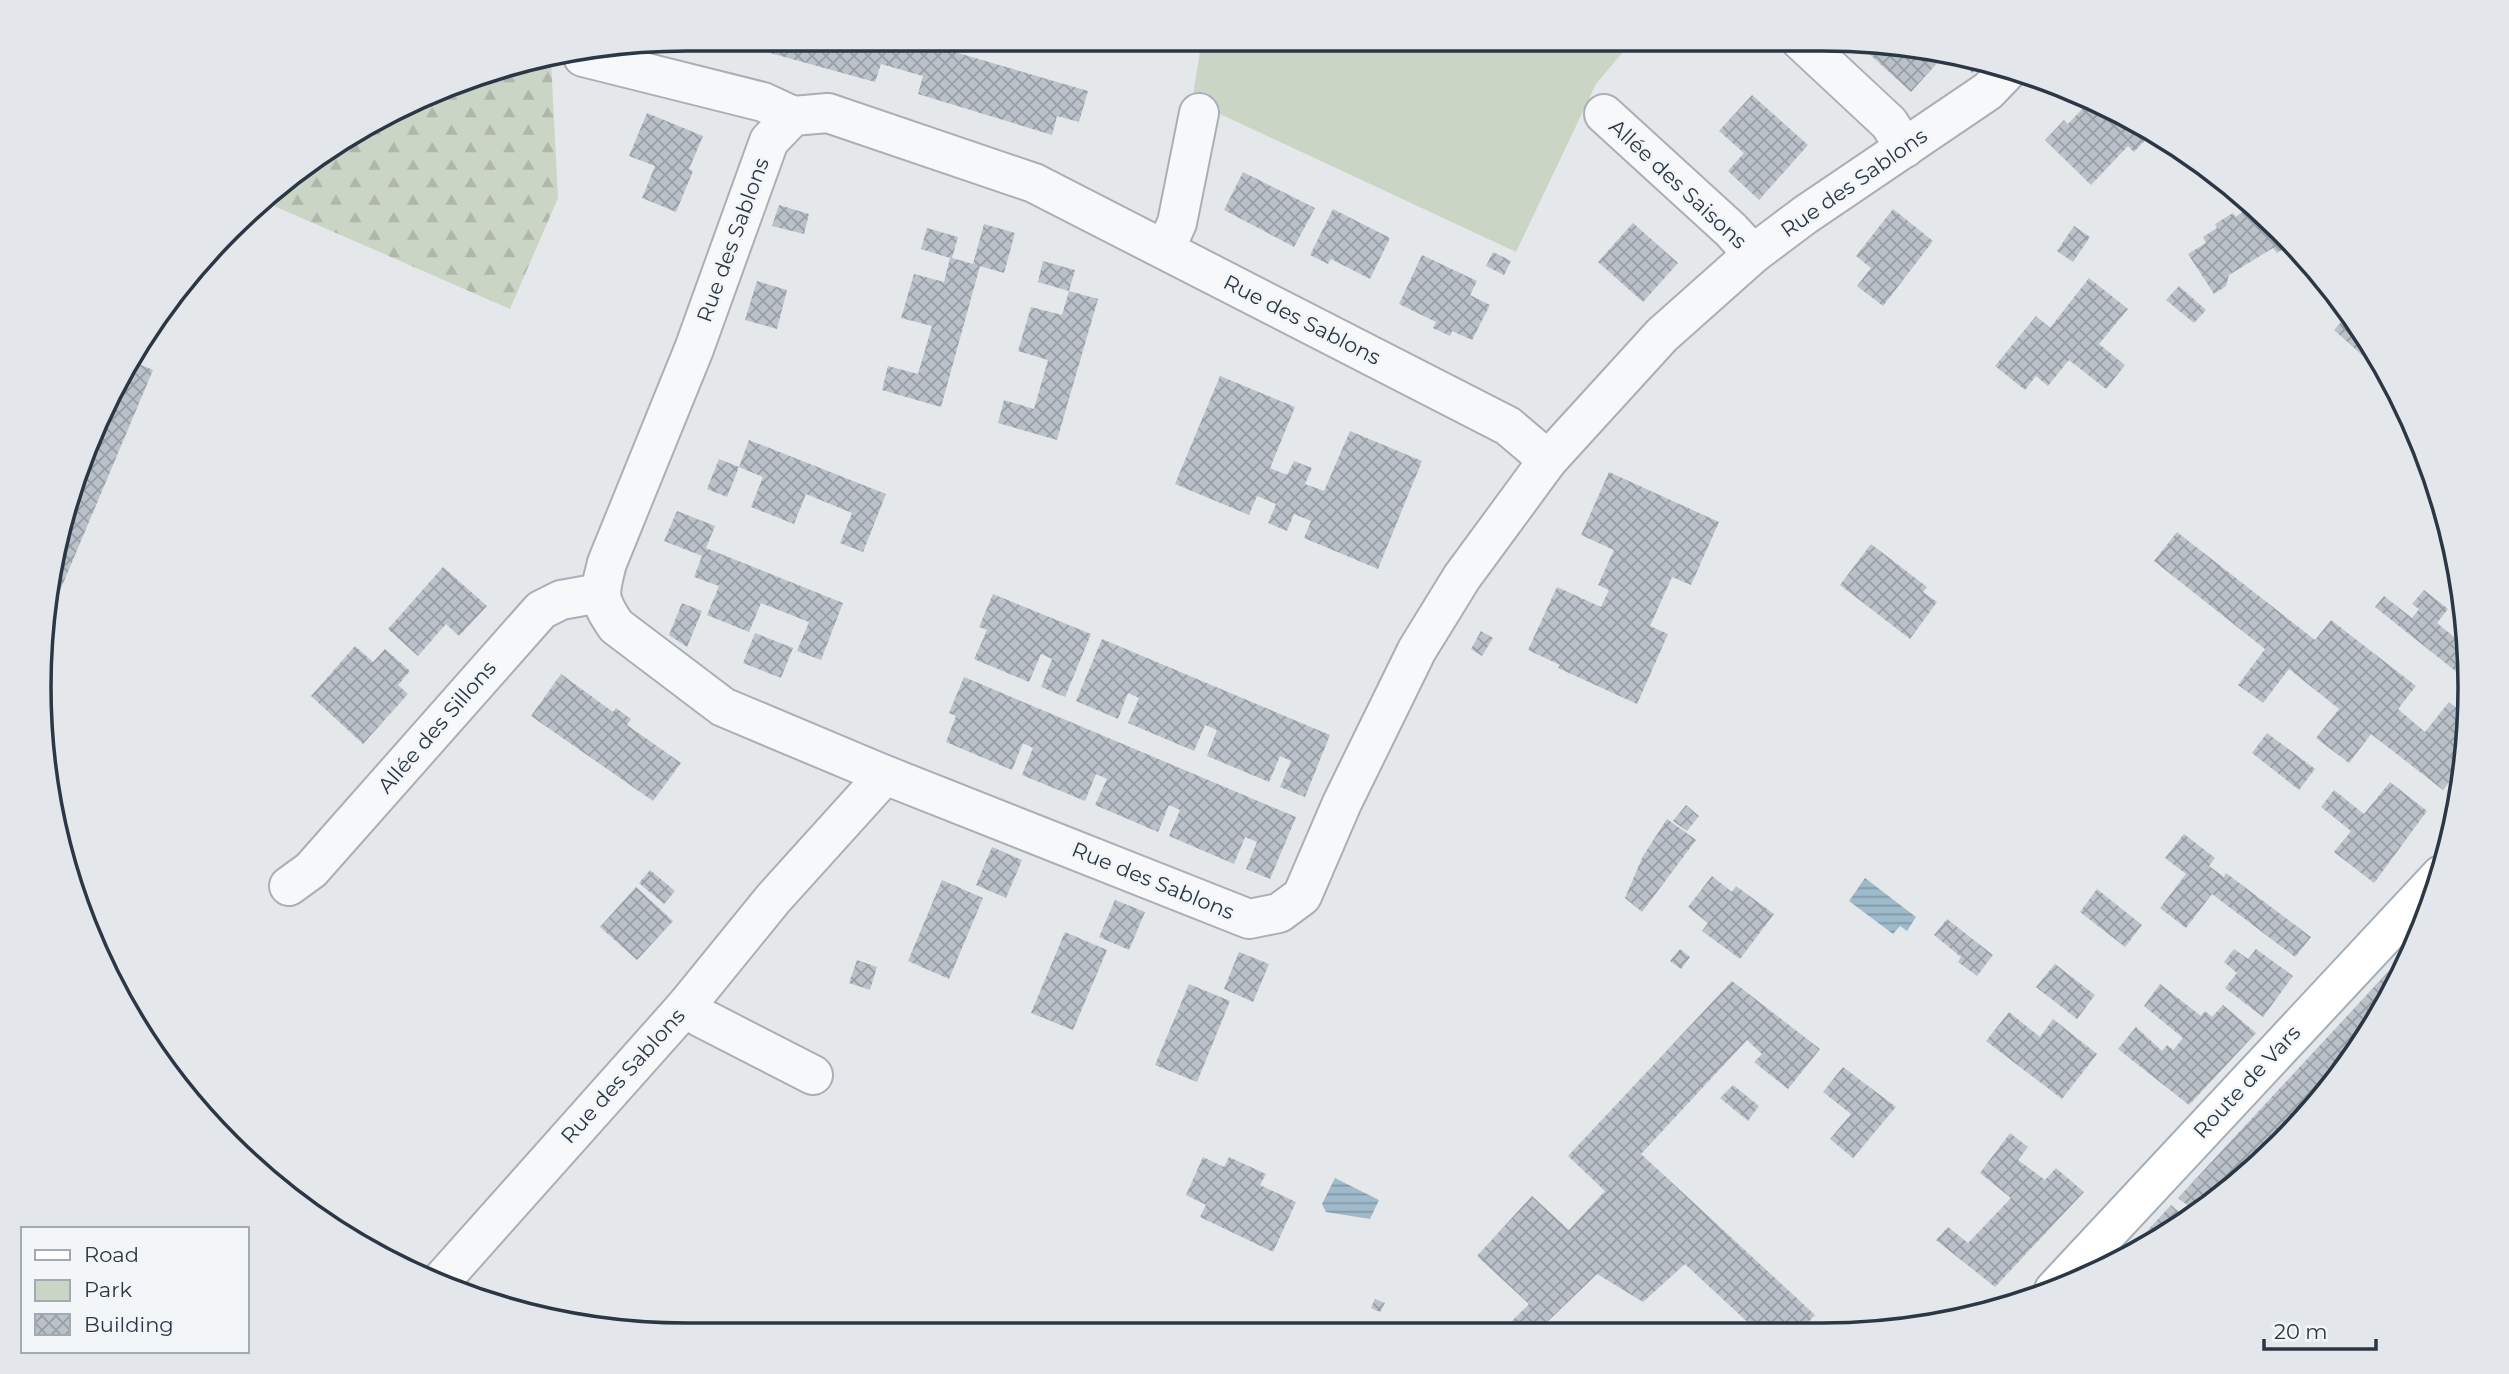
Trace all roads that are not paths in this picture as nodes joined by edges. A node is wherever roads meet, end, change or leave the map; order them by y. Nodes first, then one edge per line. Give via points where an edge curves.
1 (1812, 51) edge
2 (589, 59) edge
3 (1998, 80) edge
4 (1199, 113) dead end
5 (1604, 114) dead end
6 (793, 116) junction
7 (1905, 148) junction
8 (1165, 249) junction
9 (1753, 254) junction
10 (1548, 460) junction
11 (600, 593) junction
12 (885, 775) junction
13 (289, 886) dead end
14 (2423, 894) edge
15 (686, 1006) junction
16 (813, 1075) dead end
17 (2070, 1273) edge
18 (446, 1276) edge

1 - 7 street via 1889,123
2 - 6 street via 762,102
3 - 7 street, Rue des Sablons
4 - 8 street via 1177,223
5 - 9 street, Allée des Saisons
6 - 8 street, Rue des Sablons via 828,113 1034,183
6 - 11 street, Rue des Sablons via 769,141 694,349 607,563
7 - 9 street, Rue des Sablons
8 - 10 street, Rue des Sablons via 1508,426
9 - 10 street, Rue des Sablons via 1662,335
10 - 12 street, Rue des Sablons via 1462,577 1417,650 1342,803 1303,896 1279,913 1249,919
11 - 12 street, Rue des Sablons via 616,626 723,706
11 - 13 street, Allée des Sillons via 561,600 541,610 311,870
12 - 15 street, Rue des Sablons via 773,899
14 - 17 main road, Route de Vars
15 - 16 street
15 - 18 street, Rue des Sablons

